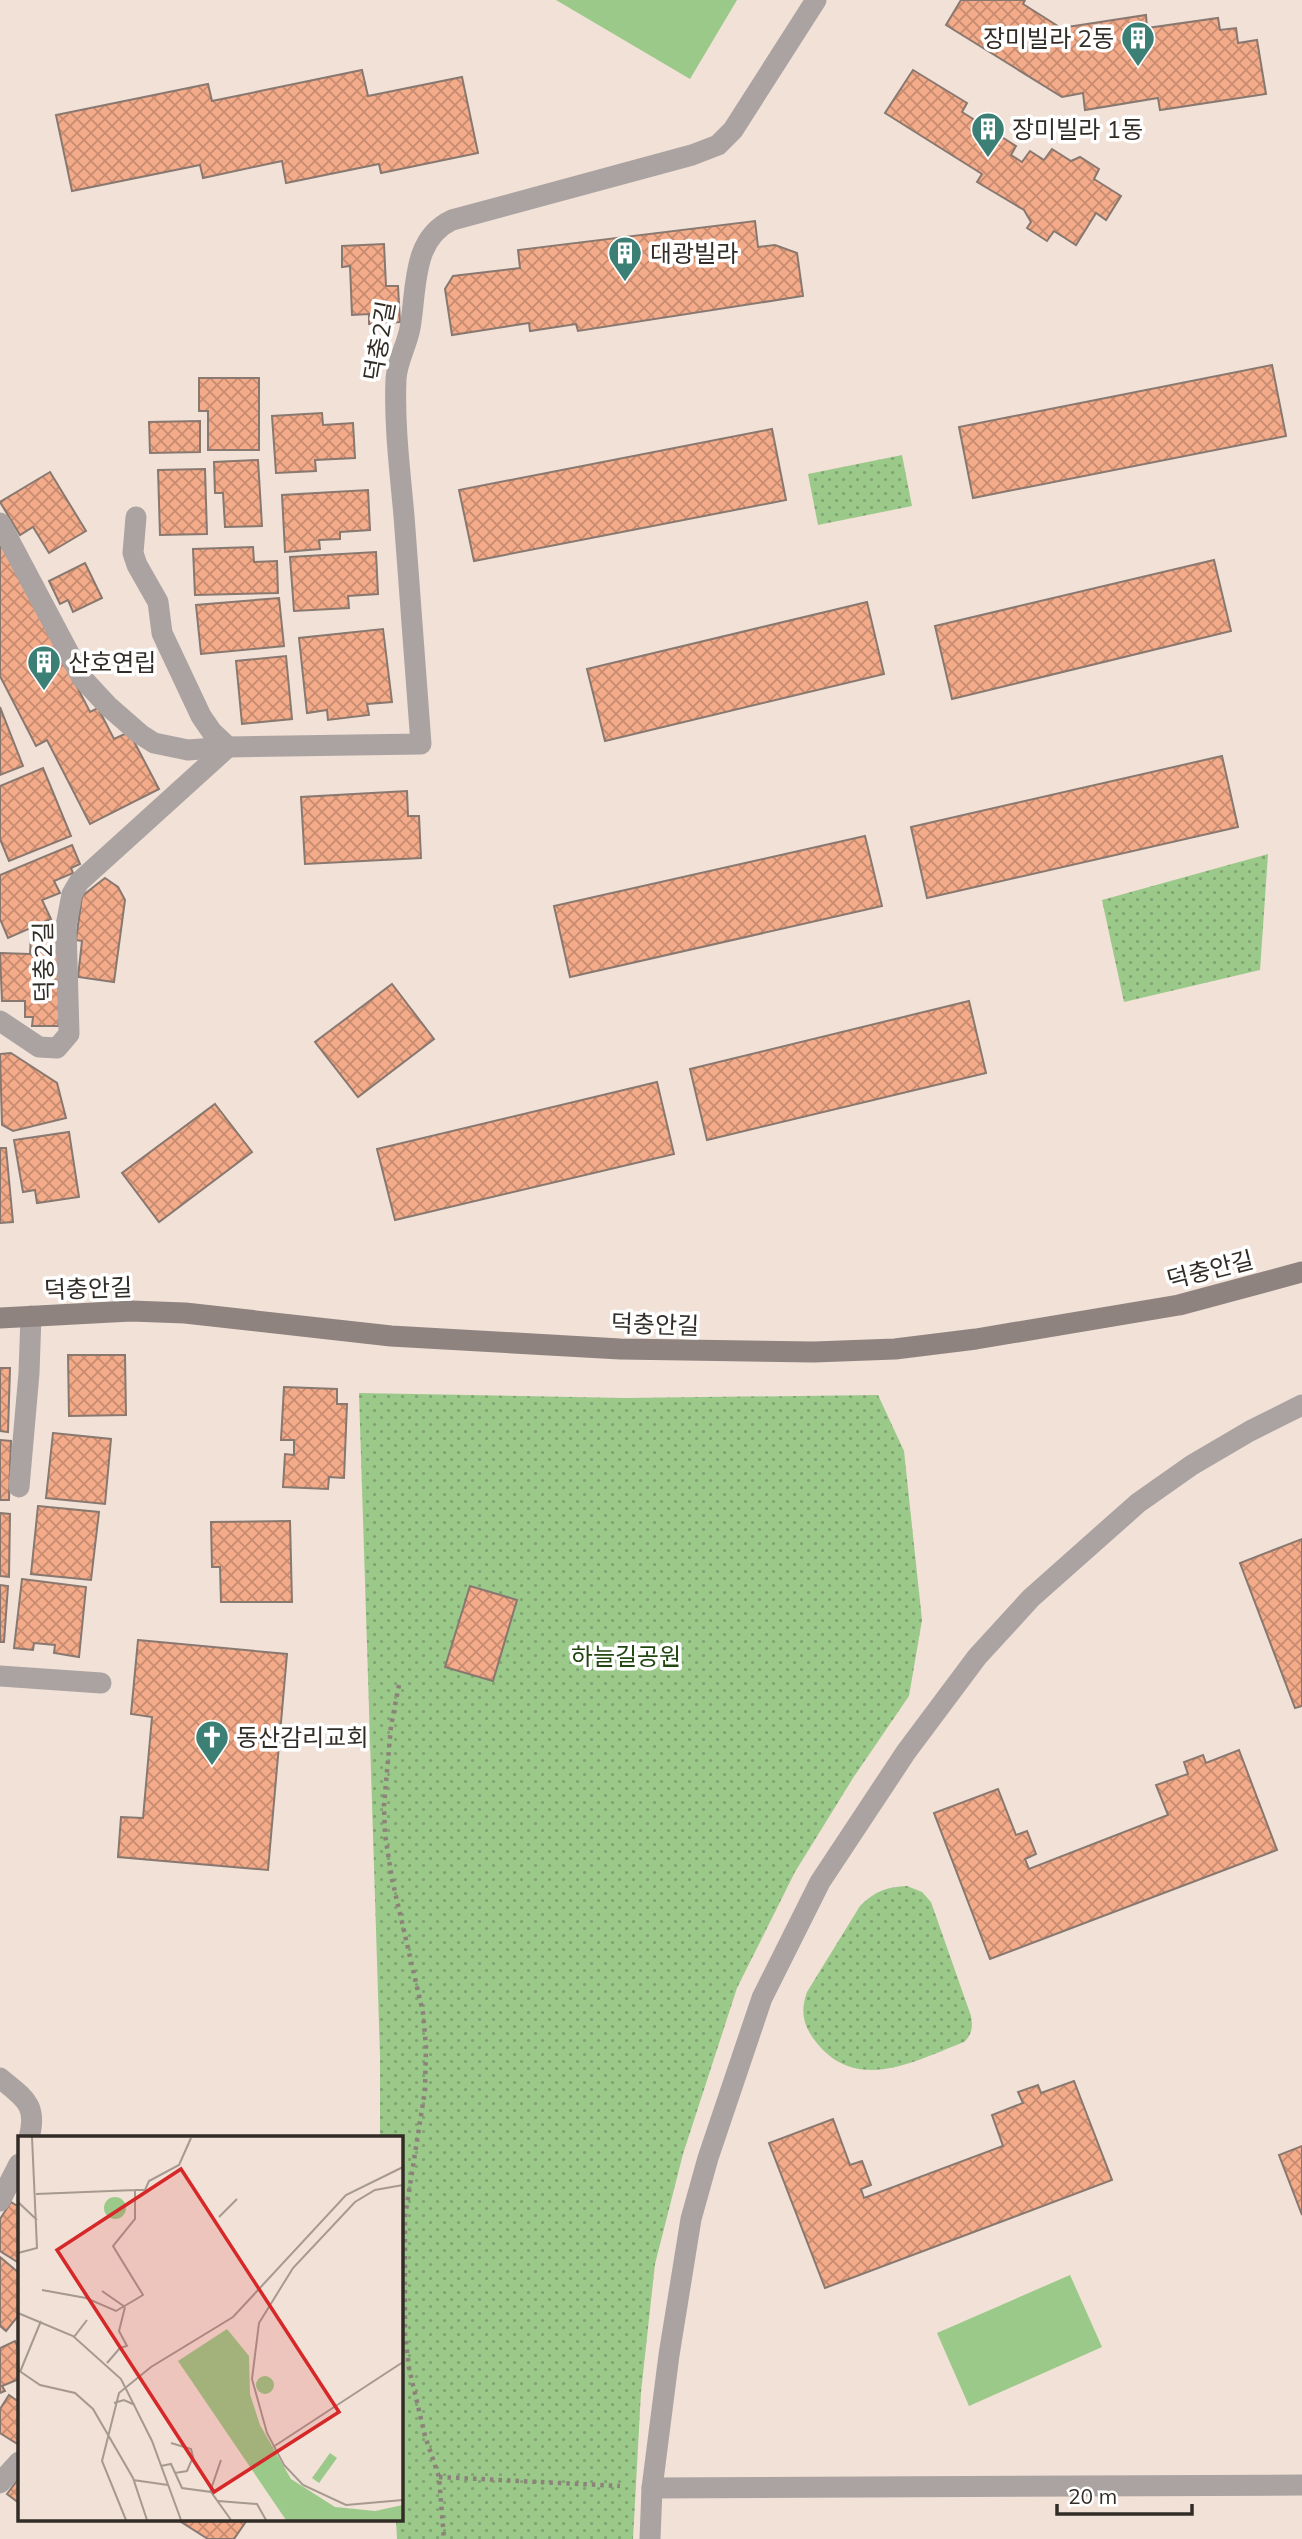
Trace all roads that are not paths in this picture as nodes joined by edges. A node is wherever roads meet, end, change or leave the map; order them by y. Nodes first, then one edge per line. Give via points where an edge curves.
1 (816, 0) edge
2 (136, 517) dead end
3 (0, 523) edge
4 (228, 747) junction
5 (0, 1021) edge
6 (1302, 1272) edge
7 (32, 1316) junction
8 (0, 1318) edge
9 (1302, 1405) edge
10 (19, 1487) dead end
11 (0, 1676) edge
12 (101, 1683) dead end
13 (0, 2078) edge
14 (30, 2136) edge
15 (18, 2166) edge
16 (0, 2201) edge
17 (18, 2463) edge
18 (0, 2483) edge
19 (1302, 2485) edge
20 (652, 2488) junction
21 (650, 2539) edge

1 - 4 street, 덕충2길 via 733,130 718,145 452,220 428,239 420,258 410,328 396,380 421,744
2 - 4 street via 133,553 158,602 162,633 201,716
3 - 4 street, 덕충2길 via 82,678 108,706 154,743 188,750
4 - 5 street, 덕충2길 via 79,882 72,894 66,926 71,1023 66,1041 57,1048 39,1047
6 - 7 street, 덕충안길 via 1179,1305 895,1349 607,1349 391,1336 185,1313
7 - 8 street, 덕충안길
7 - 10 street
9 - 20 street via 1192,1465 1138,1503 1031,1598 977,1657 906,1752 820,1882 762,1998 691,2219
11 - 12 street
13 - 14 street via 32,2110
15 - 16 street
17 - 18 street
19 - 20 street
20 - 21 street

